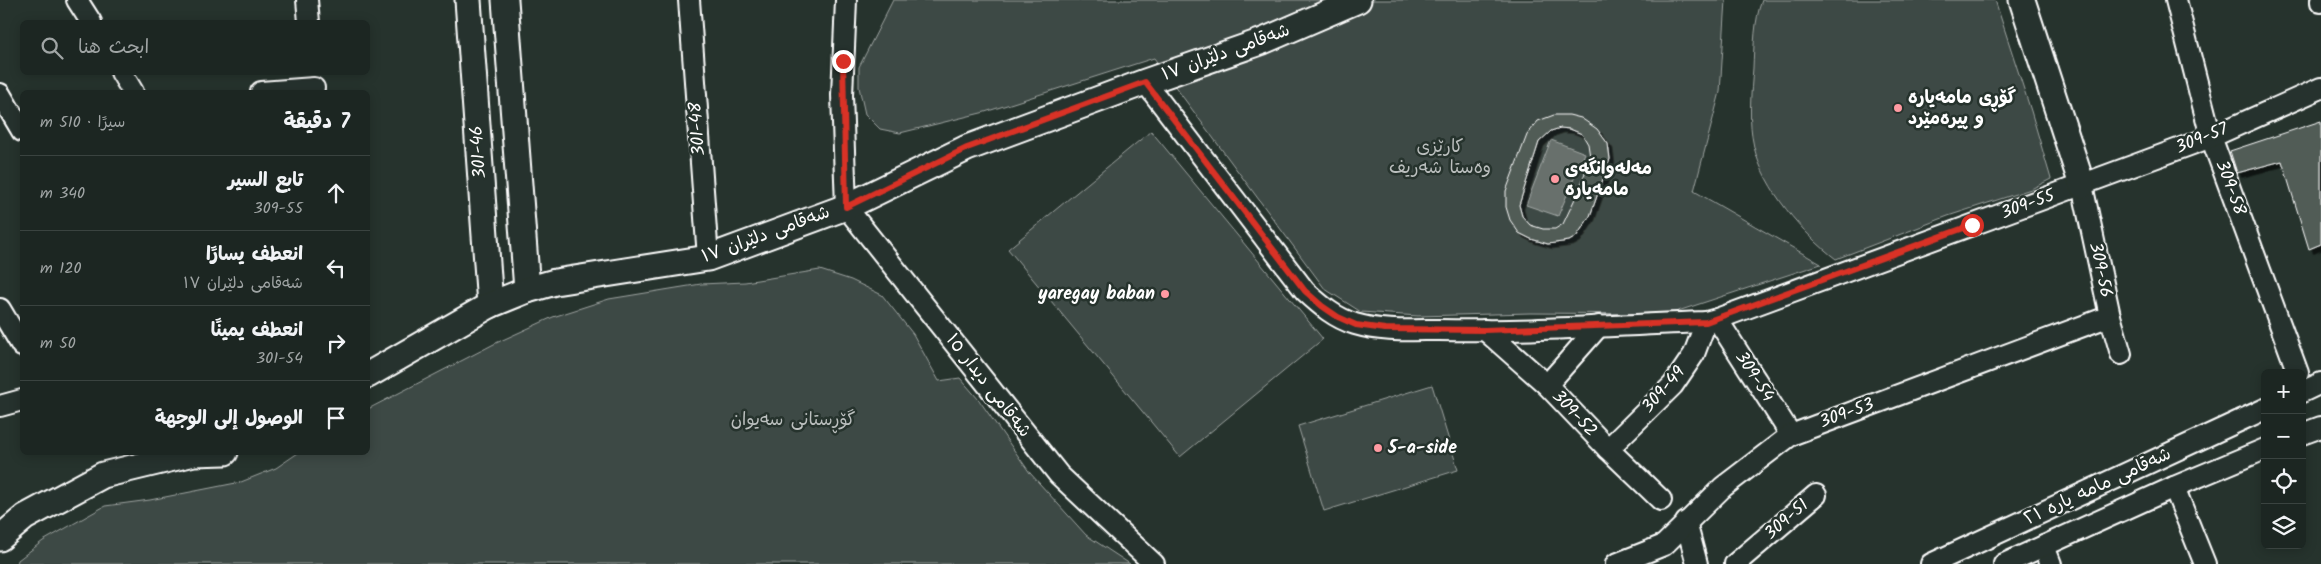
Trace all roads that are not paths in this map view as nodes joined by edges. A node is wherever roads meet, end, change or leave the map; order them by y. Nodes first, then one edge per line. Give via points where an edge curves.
1 (77, 0) edge
2 (307, 0) edge
3 (468, 0) edge
4 (505, 0) edge
5 (689, 0) edge
6 (846, 0) edge
7 (1358, 0) edge
8 (2022, 0) edge
9 (2176, 0) edge
10 (89, 20) edge
11 (309, 20) edge
12 (122, 75) edge
13 (1145, 82) junction
14 (314, 84) edge
15 (2321, 88) edge
16 (131, 90) edge
17 (274, 90) edge
18 (0, 94) edge
19 (20, 128) edge
20 (2211, 136) junction
21 (2082, 185) junction
22 (846, 207) junction
23 (708, 258) junction
24 (527, 290) junction
25 (490, 305) junction
26 (0, 309) edge
27 (2110, 316) junction
28 (1711, 320) junction
29 (1599, 326) junction
30 (1485, 330) junction
31 (20, 340) edge
32 (2120, 354) dead end
33 (2300, 369) edge
34 (370, 374) edge
35 (1547, 385) junction
36 (20, 401) edge
37 (0, 406) edge
38 (2261, 411) edge
39 (2321, 426) edge
40 (2306, 432) edge
41 (1791, 435) junction
42 (1608, 449) junction
43 (2261, 452) edge
44 (186, 455) edge
45 (2174, 487) junction
46 (1816, 495) dead end
47 (1661, 500) dead end
48 (1686, 522) junction
49 (0, 538) edge
50 (2048, 555) edge
51 (1148, 559) edge
52 (1168, 564) edge
53 (1616, 564) edge
54 (1697, 564) edge
55 (1735, 564) edge
56 (1931, 564) edge
57 (2004, 564) edge
58 (2205, 564) edge

1 - 10 street
2 - 11 street
3 - 25 main road, 301-46
4 - 24 main road
5 - 23 street, 301-48
6 - 22 street via 842,95
7 - 13 main road, شەقامی دلێران ١٧ via 1263,41
8 - 21 main road
9 - 20 street, 309-58
12 - 16 street
13 - 22 main road, شەقامی دلێران ١٧ via 967,148
13 - 30 street, 309-55 via 1305,291 1322,306 1356,325 1376,328
14 - 17 street
15 - 20 street, 309-57
18 - 19 street
20 - 21 street, 309-57
20 - 33 street, 309-58
21 - 27 street, 309-56
21 - 28 street, 309-55
22 - 23 main road, شەقامی دلێران ١٧
22 - 51 street, شەقامی دیدار ١٥ via 1059,475
23 - 24 main road, شەقامی دلێران ١٧ via 555,282
24 - 25 main road, شەقامی دلێران ١٧
25 - 34 main road, شەقامی دلێران ١٧
26 - 31 street
27 - 32 street, 309-56
27 - 41 street, 309-53
28 - 29 street, 309-55
28 - 41 street, 309-54
28 - 42 street, 309-49 via 1694,354 1672,386
29 - 30 street, 309-55
29 - 35 street
30 - 35 street, 309-52
35 - 42 street, 309-52
36 - 37 street
38 - 56 street, شەقامی مامە یارە ٢١
39 - 40 street
41 - 48 street, 309-53 via 1723,487
42 - 47 street, 309-52
43 - 45 street, شەقامی مامە یارە ٢١
44 - 49 main road via 103,475 25,517
45 - 50 street, شەقامی مامە یارە ٢١
45 - 58 street
46 - 55 street, 309-51
48 - 53 street, 309-53 via 1664,544
48 - 54 street
50 - 57 street, شەقامی مامە یارە ٢١
51 - 52 street, شەقامی دیدار ١٥

